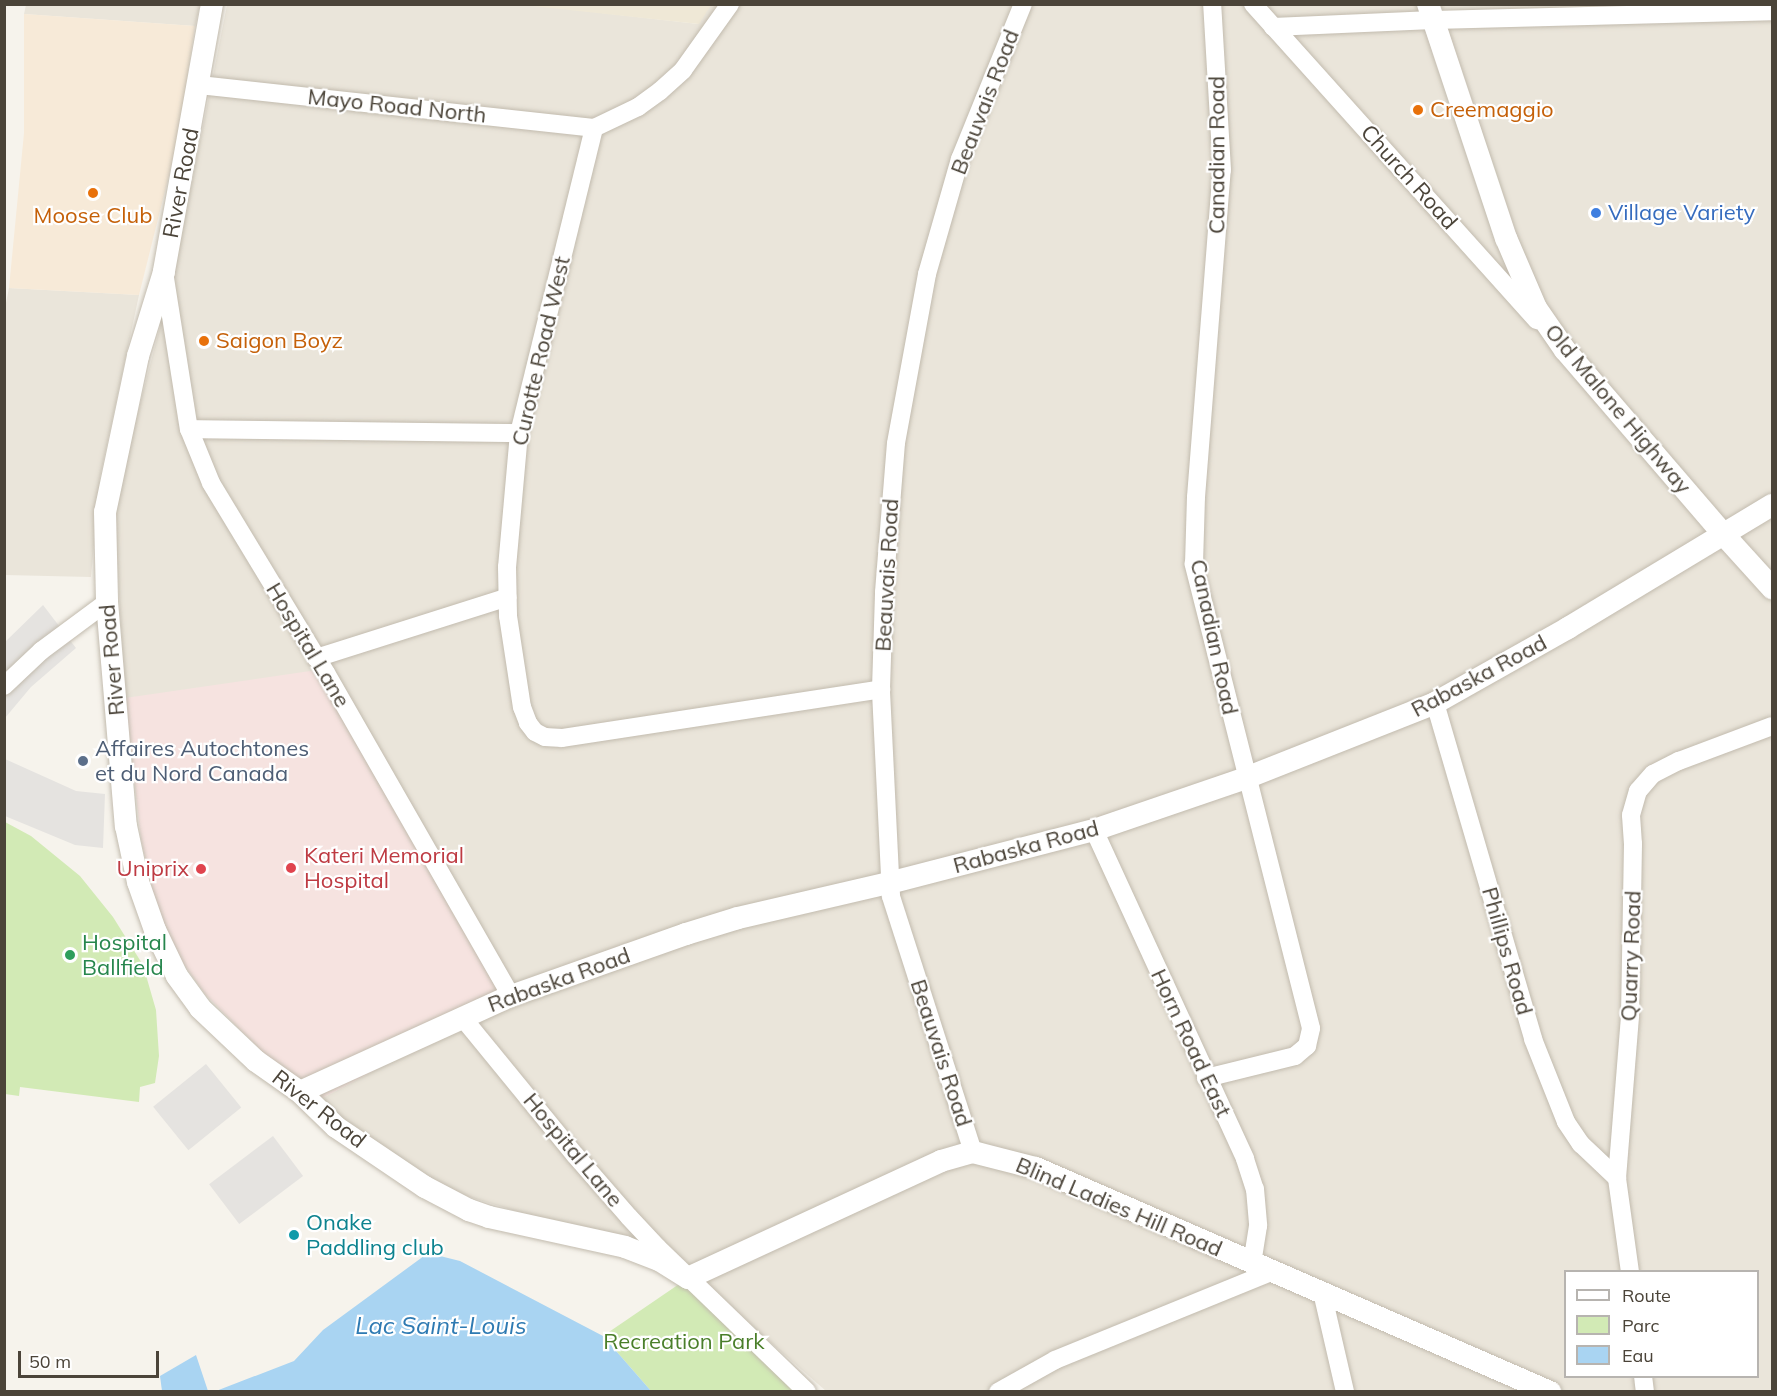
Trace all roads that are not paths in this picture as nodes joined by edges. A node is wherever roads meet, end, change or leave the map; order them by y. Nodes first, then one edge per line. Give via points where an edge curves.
1 (212, 4) edge
2 (730, 4) edge
3 (1023, 4) edge
4 (1212, 4) edge
5 (1253, 4) edge
6 (1773, 11) edge
7 (1431, 12) edge
8 (1273, 27) junction
9 (199, 85) junction
10 (594, 128) junction
11 (164, 272) junction
12 (1565, 350) junction
13 (189, 429) junction
14 (519, 433) junction
15 (1773, 505) edge
16 (1724, 535) junction
17 (1773, 588) edge
18 (508, 597) junction
19 (107, 602) junction
20 (316, 658) junction
21 (4, 686) edge
22 (881, 689) junction
23 (1435, 703) junction
24 (1773, 726) edge
25 (1246, 778) junction
26 (1094, 830) junction
27 (889, 883) junction
28 (511, 996) junction
29 (462, 1017) junction
30 (1206, 1078) junction
31 (300, 1092) junction
32 (973, 1152) junction
33 (1617, 1178) junction
34 (1252, 1263) junction
35 (1630, 1270) edge
36 (1273, 1271) junction
37 (688, 1278) junction
38 (1322, 1292) junction
39 (807, 1392) edge
40 (998, 1392) edge
41 (1345, 1392) edge
42 (1550, 1392) edge

1 - 9 street, River Road
2 - 10 street via 682,70 660,91 638,107
3 - 22 street, Beauvais Road via 960,159 927,274 896,443
4 - 25 street, Canadian Road via 1222,170 1194,564
5 - 8 street, Church Road
6 - 7 street
7 - 8 street
7 - 12 street, Old Malone Highway via 1506,237 1536,308
8 - 12 street, Church Road
9 - 10 street, Mayo Road North
9 - 11 street, River Road
10 - 14 street, Curotte Road West
11 - 13 street, Hospital Lane
11 - 19 street, River Road via 138,356 105,512
12 - 16 street, Old Malone Highway
13 - 14 street
13 - 20 street, Hospital Lane via 211,483
14 - 18 street, Curotte Road West via 507,567
15 - 16 street, Rabaska Road
16 - 17 street
16 - 23 street, Rabaska Road
18 - 20 street
18 - 22 street, Curotte Road West via 522,707 528,723 545,737 562,738
19 - 21 street via 40,651
19 - 31 street, River Road via 126,826 138,882 155,930 177,976 200,1008 256,1061
20 - 28 street, Hospital Lane
22 - 27 street, Beauvais Road
23 - 25 street, Rabaska Road
23 - 33 street, Phillips Road via 1533,1039 1566,1122 1581,1144
24 - 33 street, Quarry Road via 1679,761 1653,774 1638,791 1631,815 1630,1016
25 - 26 street, Rabaska Road
25 - 30 street, Canadian Road via 1311,1028 1307,1046 1295,1056
26 - 27 street, Rabaska Road
26 - 30 street, Horn Road East
27 - 28 street, Rabaska Road via 738,918
27 - 32 street, Beauvais Road
28 - 29 street, Rabaska Road
29 - 31 street, Rabaska Road
29 - 37 street, Hospital Lane via 574,1155
30 - 34 street, Horn Road East via 1255,1189 1258,1226
31 - 37 street, River Road via 336,1127 425,1188 469,1210 625,1247
32 - 34 street, Blind Ladies Hill Road via 1036,1168
32 - 37 street, Blind Ladies Hill Road via 941,1161
33 - 35 street, Quarry Road
34 - 36 street, Blind Ladies Hill Road
36 - 38 street, Blind Ladies Hill Road
36 - 40 street via 1055,1360
37 - 39 street, River Road
38 - 41 street
38 - 42 street, Blind Ladies Hill Road

